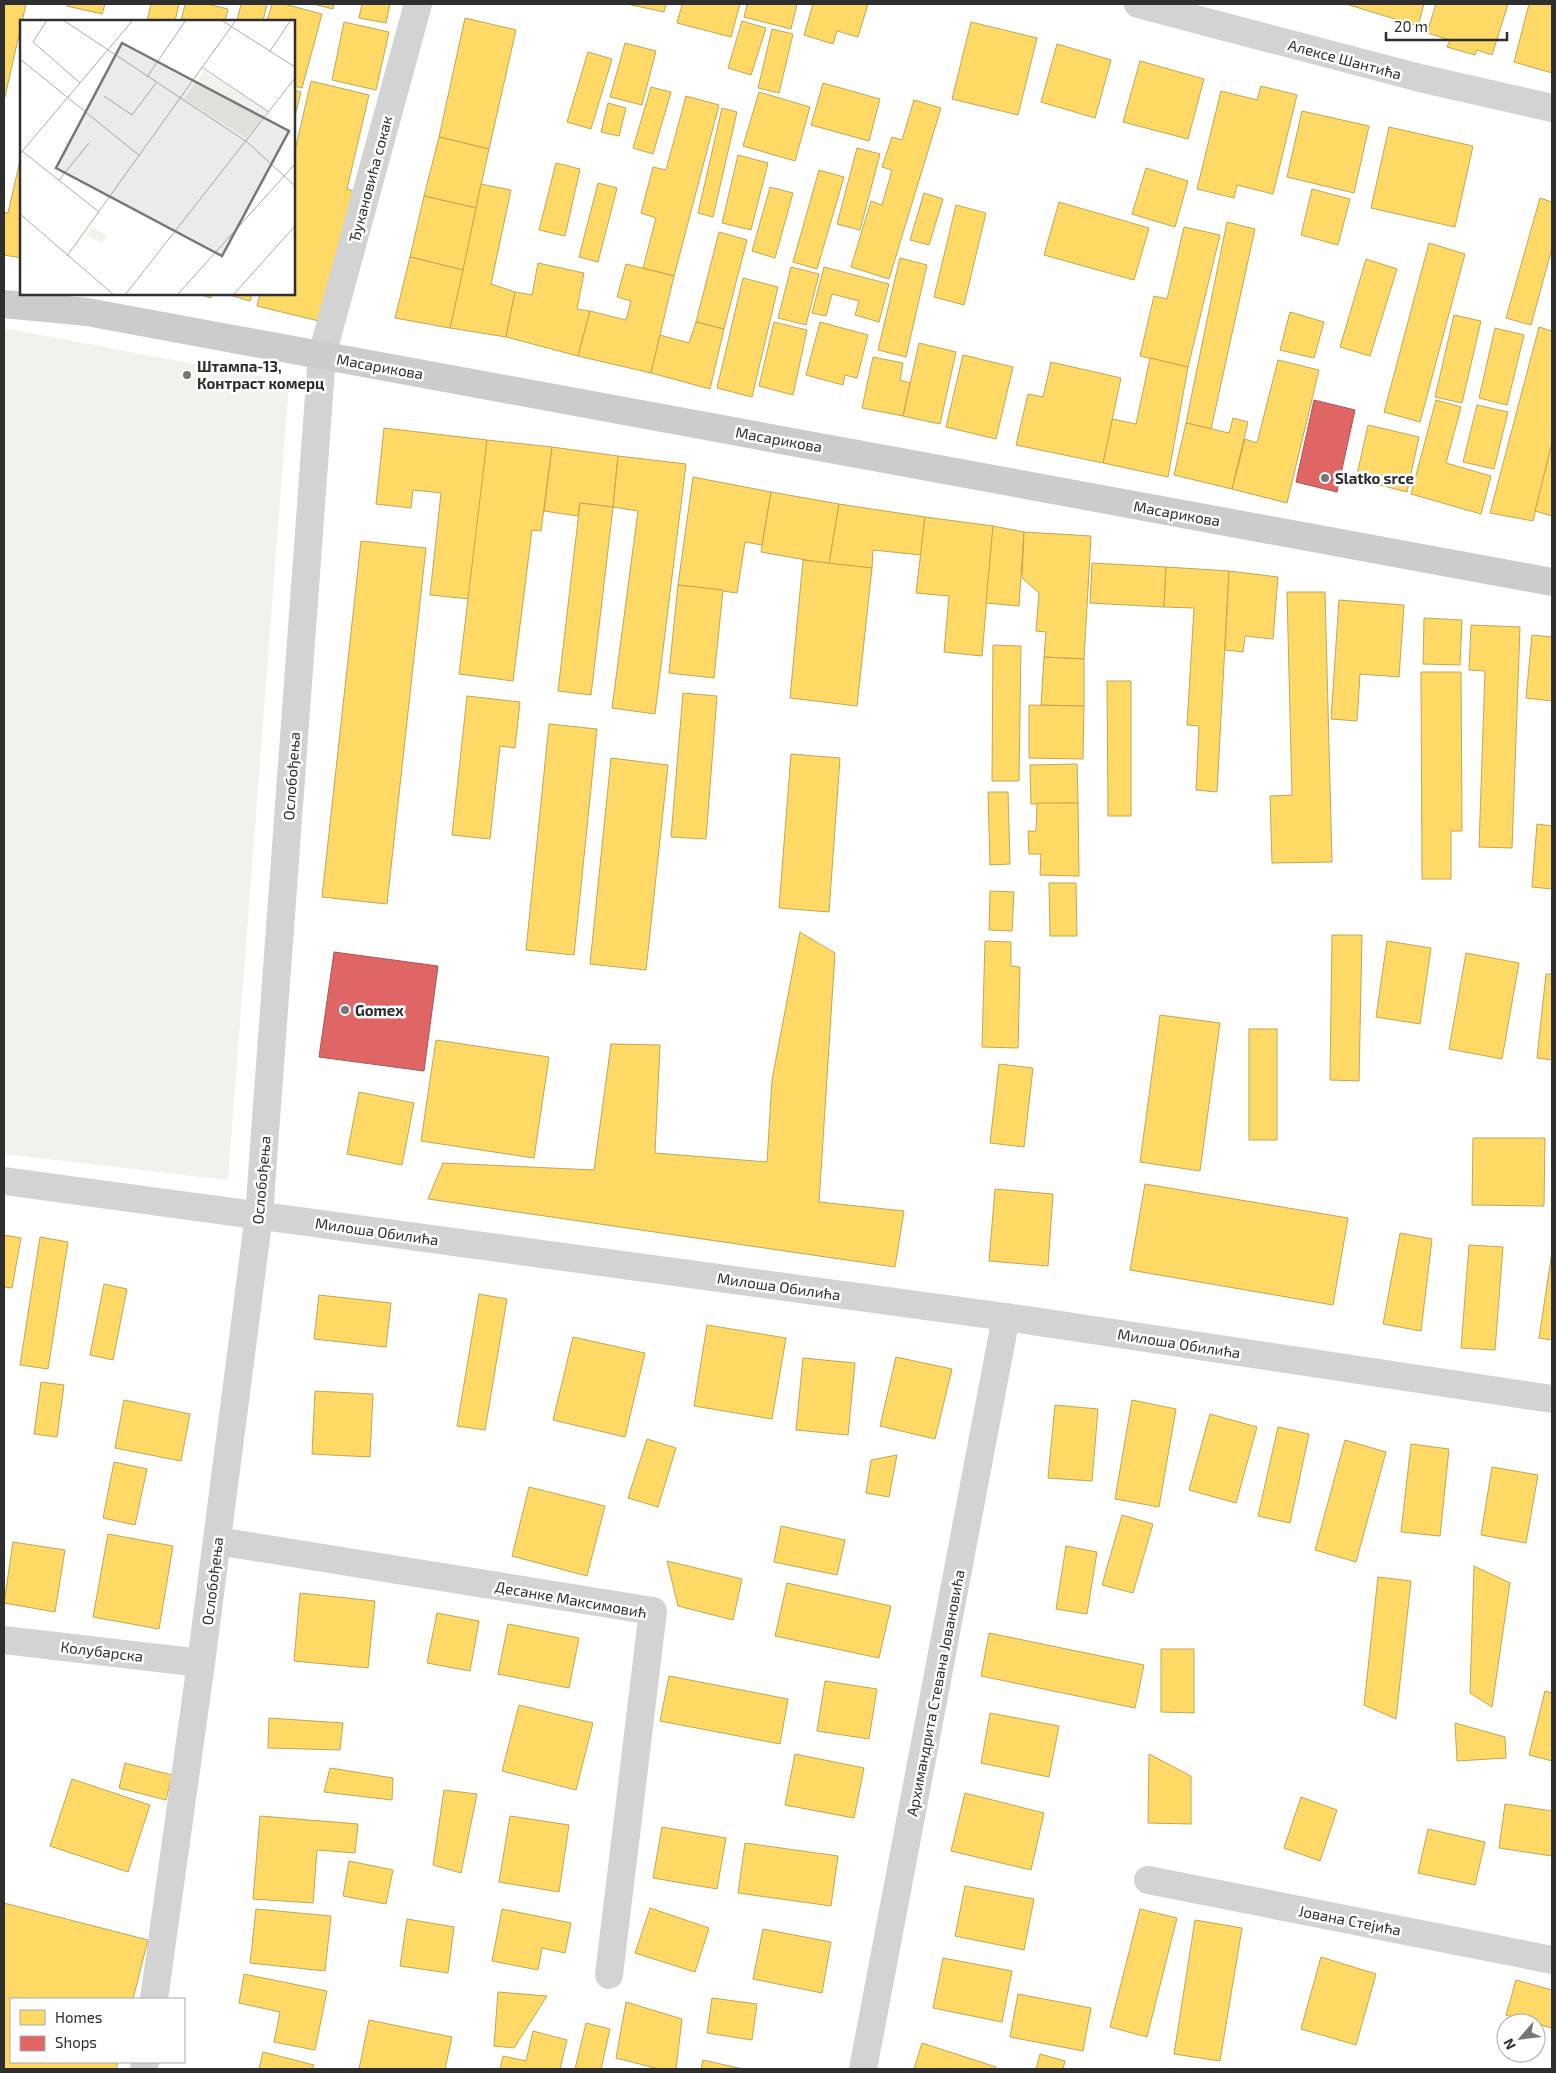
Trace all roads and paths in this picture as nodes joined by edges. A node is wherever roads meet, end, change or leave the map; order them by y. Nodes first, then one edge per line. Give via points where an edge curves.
1 (418, 4) edge
2 (1138, 4) edge
3 (1552, 108) edge
4 (4, 304) edge
5 (322, 355) junction
6 (1552, 582) edge
7 (4, 1181) edge
8 (259, 1215) junction
9 (1006, 1318) junction
10 (1552, 1399) edge
11 (217, 1541) junction
12 (4, 1640) edge
13 (201, 1663) junction
14 (1148, 1880) dead end
15 (1552, 1960) edge
16 (609, 1975) dead end
17 (154, 1998) edge
18 (863, 2069) edge

1 - 5 street, Ђукановића сокак
2 - 3 street, Алексе Шантића via 1420,78
4 - 5 main road, Масарикова via 87,312
5 - 6 main road, Масарикова
5 - 8 street, Ослобођења
7 - 8 street, Милоша Обилића
8 - 9 street, Милоша Обилића
8 - 11 street, Ослобођења
9 - 10 street, Милоша Обилића
9 - 18 street, Архимандрита Стевана Јовановића
11 - 13 street, Ослобођења
11 - 16 street, Десанке Максимовић via 653,1611
12 - 13 street, Колубарска
13 - 17 street, Ослобођења
14 - 15 street, Јована Стејића

